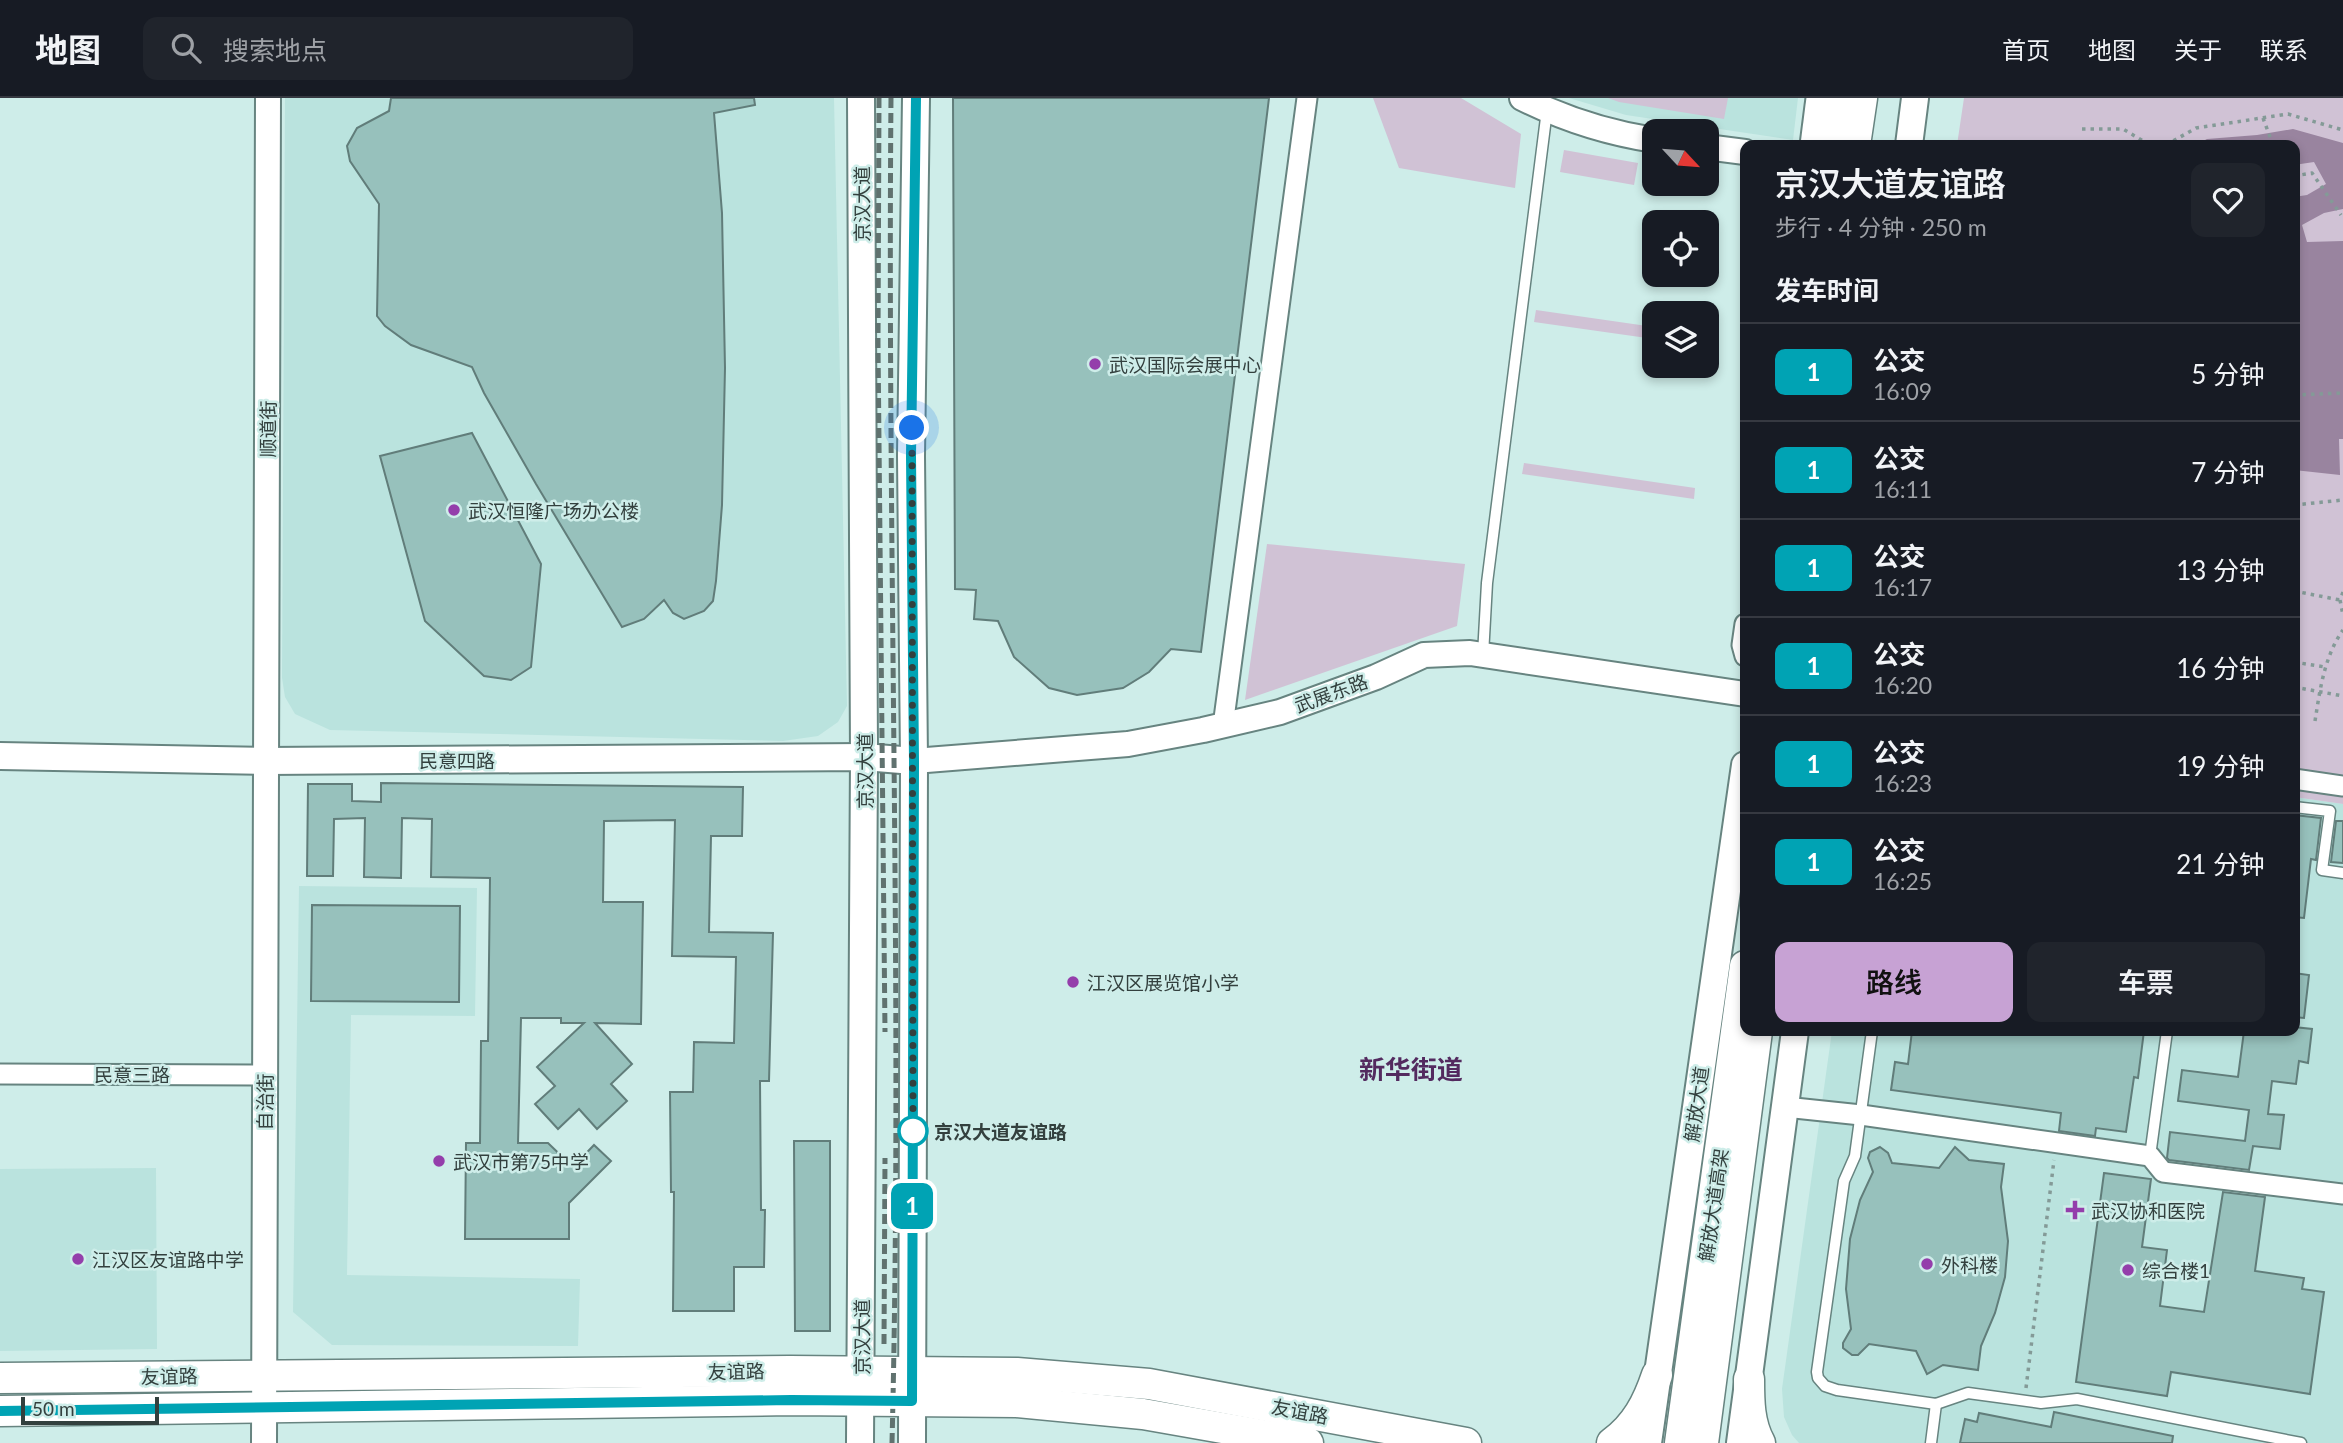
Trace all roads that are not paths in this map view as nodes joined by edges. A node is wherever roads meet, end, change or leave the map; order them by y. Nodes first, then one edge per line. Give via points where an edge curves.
1 (268, 98) edge
2 (861, 98) edge
3 (916, 98) edge
4 (1307, 98) edge
5 (1522, 98) edge
6 (1816, 98) edge
7 (1837, 98) edge
8 (1862, 98) edge
9 (1881, 98) edge
10 (1915, 98) edge
11 (1546, 104) edge
12 (1642, 138) edge
13 (1811, 140) edge
14 (1832, 140) edge
15 (1857, 140) edge
16 (1876, 140) edge
17 (1910, 140) edge
18 (1719, 149) edge
19 (1740, 151) edge
20 (1483, 655) junction
21 (1740, 693) edge
22 (1223, 726) junction
23 (0, 755) edge
24 (864, 757) junction
25 (266, 761) junction
26 (914, 761) junction
27 (2300, 780) edge
28 (2343, 786) edge
29 (1740, 800) edge
30 (2300, 808) edge
31 (2343, 873) edge
32 (1740, 1003) edge
33 (1756, 1036) edge
34 (1793, 1036) edge
35 (1871, 1036) edge
36 (2166, 1036) edge
37 (0, 1074) edge
38 (265, 1075) junction
39 (1786, 1107) junction
40 (1861, 1115) junction
41 (2150, 1156) junction
42 (2343, 1194) edge
43 (861, 1371) junction
44 (912, 1371) junction
45 (263, 1375) junction
46 (1657, 1375) junction
47 (0, 1378) edge
48 (1749, 1379) junction
49 (861, 1401) junction
50 (912, 1401) junction
51 (1936, 1404) junction
52 (264, 1408) junction
53 (0, 1411) edge
54 (2255, 1439) edge
55 (264, 1443) edge
56 (860, 1443) edge
57 (912, 1443) edge
58 (1308, 1443) edge
59 (1466, 1443) edge
60 (1612, 1443) edge
61 (1648, 1443) edge
62 (1681, 1443) edge
63 (1703, 1443) edge
64 (1740, 1443) edge
65 (1760, 1443) edge
66 (1931, 1443) edge
67 (2301, 1443) edge

1 - 25 street, 顺道街
2 - 24 main road, 京汉大道
3 - 26 main road via 911,456
4 - 22 street
5 - 11 street
6 - 13 street
7 - 14 main road
8 - 15 main road
9 - 16 main road
10 - 17 main road
11 - 12 street via 1616,133
11 - 20 lane via 1487,583
18 - 19 street
20 - 21 street, 武展东路
20 - 22 street, 武展东路 via 1424,655 1280,712
22 - 26 street, 武展东路 via 1128,744
23 - 25 main road, 民意四路
24 - 25 main road, 民意四路
24 - 26 main road, 民意四路
24 - 43 main road, 京汉大道
25 - 38 street, 自治街
26 - 44 main road
27 - 28 street
29 - 46 main road, 解放大道
30 - 31 lane via 2330,811 2322,870
32 - 62 main road, 解放大道高架
33 - 63 main road, 解放大道高架
34 - 39 main road
35 - 40 lane
36 - 41 lane
37 - 38 street, 民意三路
38 - 45 street, 自治街
39 - 40 street
39 - 48 main road
40 - 41 street
40 - 51 lane via 1856,1156 1844,1181 1818,1378 1837,1390
41 - 42 street via 2163,1172
43 - 44 main road, 友谊路
43 - 45 main road, 友谊路
43 - 49 main road, 京汉大道
44 - 50 main road
44 - 59 main road, 友谊路 via 1149,1384
45 - 47 main road, 友谊路
45 - 52 street, 自治街
46 - 60 main road via 1636,1420
46 - 61 main road, 解放大道
48 - 64 main road
48 - 65 main road via 1749,1406
49 - 50 main road, 友谊路
49 - 52 main road, 友谊路
49 - 56 main road, 京汉大道
50 - 57 main road
50 - 58 main road, 友谊路 via 1059,1404
51 - 54 lane via 1968,1394 2041,1404 2077,1399
51 - 66 lane
52 - 53 main road, 友谊路
52 - 55 street, 自治街
54 - 67 lane

